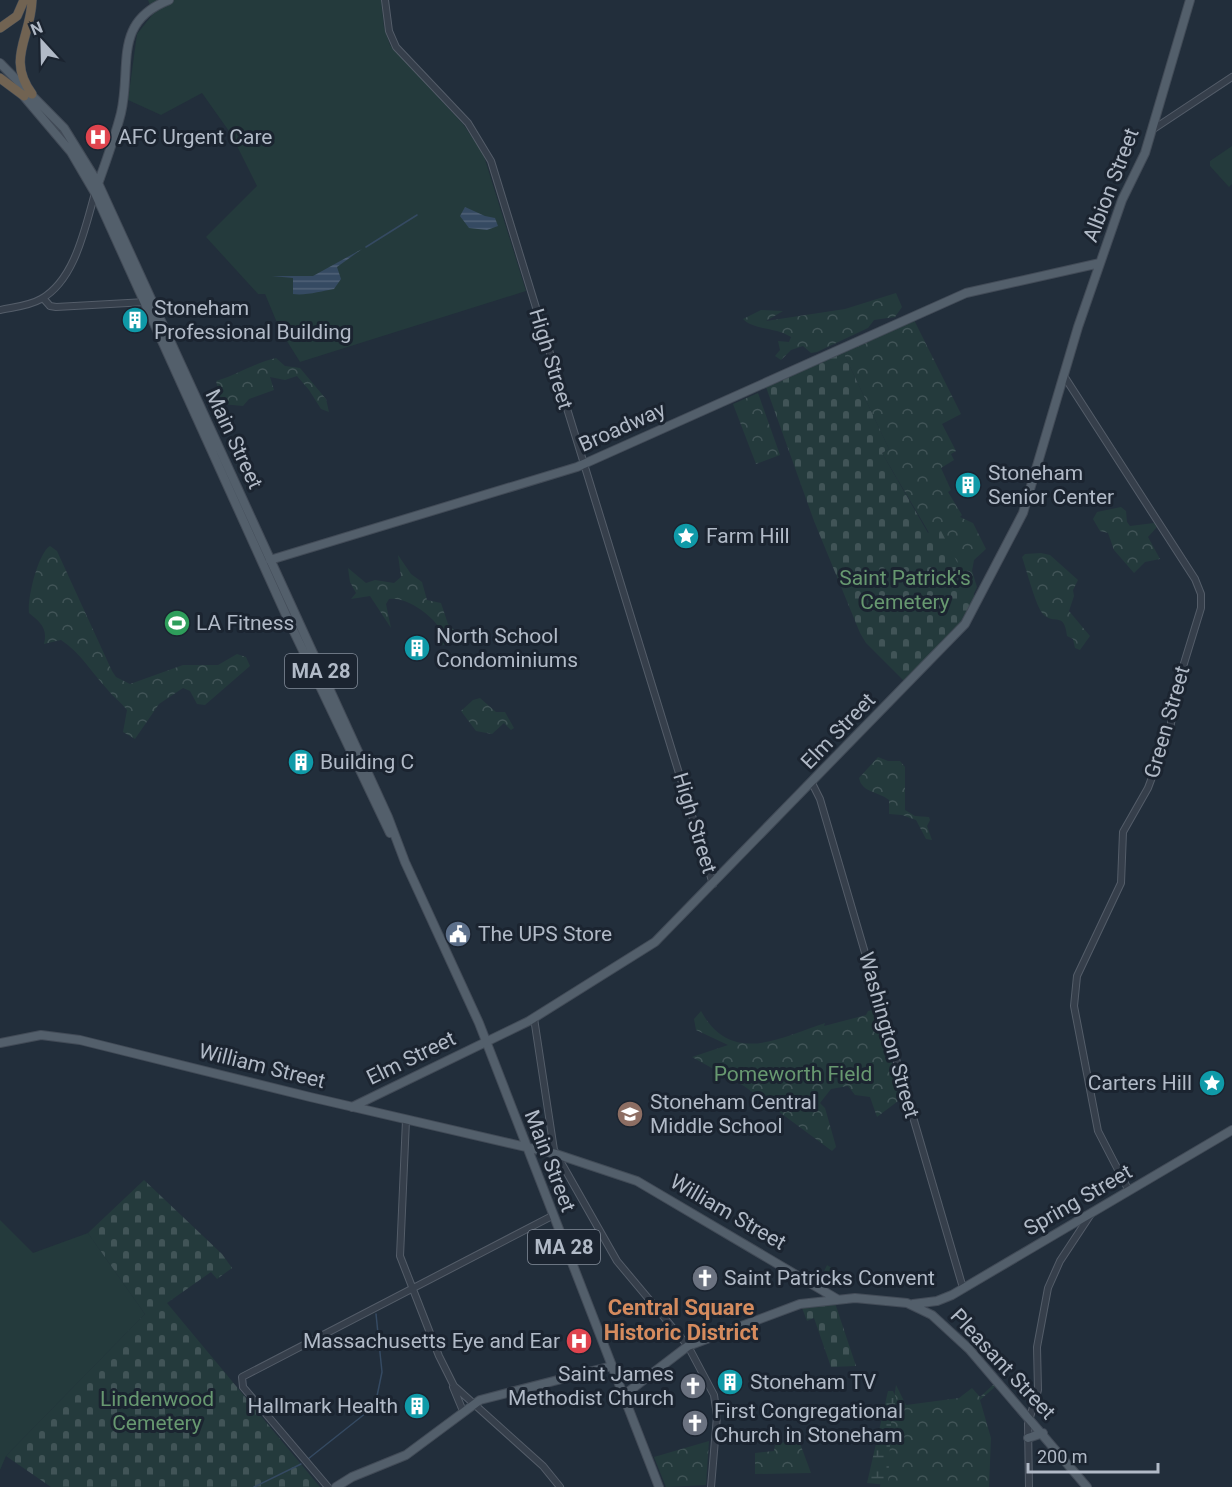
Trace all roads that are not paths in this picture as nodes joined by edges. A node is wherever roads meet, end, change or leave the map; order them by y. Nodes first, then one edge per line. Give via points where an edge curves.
1 (24, 0) edge
2 (32, 0) edge
3 (169, 0) edge
4 (385, 0) edge
5 (1190, 0) edge
6 (0, 28) edge
7 (0, 63) edge
8 (0, 72) edge
9 (1232, 76) edge
10 (0, 78) edge
11 (28, 95) junction
12 (1152, 130) junction
13 (98, 183) junction
14 (95, 193) junction
15 (89, 215) junction
16 (106, 216) junction
17 (1100, 263) junction
18 (43, 298) junction
19 (146, 302) junction
20 (0, 310) edge
21 (1063, 378) junction
22 (584, 464) junction
23 (270, 560) junction
24 (330, 710) junction
25 (340, 711) junction
26 (364, 773) junction
27 (812, 783) junction
28 (713, 884) junction
29 (531, 1020) junction
30 (487, 1042) junction
31 (0, 1043) edge
32 (352, 1107) junction
33 (406, 1120) junction
34 (516, 1122) junction
35 (1232, 1130) edge
36 (505, 1143) junction
37 (525, 1148) junction
38 (553, 1154) junction
39 (533, 1167) junction
40 (1129, 1191) junction
41 (1092, 1212) junction
42 (552, 1215) junction
43 (815, 1284) junction
44 (411, 1288) junction
45 (963, 1288) junction
46 (837, 1299) junction
47 (813, 1300) junction
48 (941, 1300) junction
49 (907, 1303) junction
50 (927, 1303) joint
51 (932, 1315) junction
52 (688, 1346) junction
53 (612, 1366) junction
54 (451, 1381) junction
55 (624, 1395) junction
56 (474, 1403) junction
57 (463, 1411) junction
58 (1029, 1417) junction
59 (1042, 1433) junction
60 (1028, 1438) junction
61 (328, 1487) edge
62 (336, 1487) edge
63 (560, 1487) edge
64 (659, 1487) edge
65 (711, 1487) edge
66 (1029, 1487) edge
67 (1087, 1487) edge

1 - 6 highway via 17,16
2 - 11 highway via 19,63
3 - 13 main road via 148,9 131,30 121,113
4 - 22 street, High Street via 389,31 396,47 468,123 489,158
5 - 12 main road, Albion Street
7 - 11 main road, Main Street / MA 28
8 - 11 main road, Main Street / MA 28
9 - 12 street
10 - 11 highway
11 - 13 main road, Main Street / MA 28 via 70,137
11 - 14 main road, Main Street / MA 28 via 71,152
12 - 17 main road, Albion Street
13 - 14 main road
13 - 23 main road, Main Street / MA 28
14 - 15 street
14 - 16 main road, Main Street / MA 28
15 - 16 street via 99,209
15 - 18 street via 64,276
16 - 19 main road, Main Street / MA 28
17 - 21 main road, Albion Street
17 - 22 main road, Broadway via 976,290
18 - 19 street via 57,307
18 - 20 street
19 - 24 main road, Main Street / MA 28
21 - 27 main road, Elm Street via 1023,513 968,620
21 - 40 street, Green Street via 1195,579 1201,597 1166,740 1148,788 1123,834 1120,886 1078,972 1074,989 1097,1128
22 - 23 main road, Broadway
22 - 28 street, High Street
23 - 25 main road, Main Street / MA 28
24 - 25 main road
24 - 26 main road, Main Street / MA 28
25 - 26 main road, Main Street / MA 28
26 - 30 main road, Main Street / MA 28
27 - 28 main road, Elm Street
27 - 45 street, Washington Street via 820,799
28 - 29 main road, Elm Street via 655,942
29 - 30 main road, Elm Street
29 - 38 street
30 - 32 main road, Elm Street
30 - 34 main road, Main Street / MA 28
31 - 32 main road, William Street via 41,1035 74,1038
32 - 33 main road, William Street
33 - 36 main road, William Street
33 - 44 street via 400,1252
34 - 36 main road via 514,1135
34 - 37 main road, Main Street / MA 28
35 - 40 main road, Spring Street
36 - 37 main road, William Street
37 - 38 main road, William Street
37 - 39 main road, Main Street / MA 28
38 - 39 main road via 538,1156
38 - 43 main road, William Street via 637,1181
38 - 52 street via 622,1268
39 - 42 main road, Main Street / MA 28
40 - 41 main road, Spring Street
41 - 45 main road, Spring Street
41 - 58 street via 1060,1261 1048,1288 1037,1343 1038,1390
42 - 44 street
42 - 53 main road, Main Street / MA 28
43 - 46 main road, William Street
43 - 47 main road
44 - 54 street
44 - 61 street via 241,1378 243,1387
45 - 48 main road, Spring Street
46 - 47 main road, Pleasant Street
46 - 49 main road, Pleasant Street
47 - 52 main road, Pleasant Street
48 - 50 main road, Spring Street
48 - 51 main road via 933,1306
49 - 50 main road, Pleasant Street
49 - 51 main road, Pleasant Street
51 - 58 main road, Pleasant Street via 972,1352
52 - 55 main road, Pleasant Street
52 - 65 street via 716,1401
53 - 55 main road, Main Street / MA 28
53 - 56 main road
54 - 56 street
54 - 57 street
55 - 64 main road, Main Street / MA 28
56 - 57 main road
56 - 63 street via 543,1466
57 - 62 main road via 406,1455
58 - 59 main road, Pleasant Street
58 - 60 street
59 - 60 main road
59 - 67 main road, Pleasant Street
60 - 66 street

